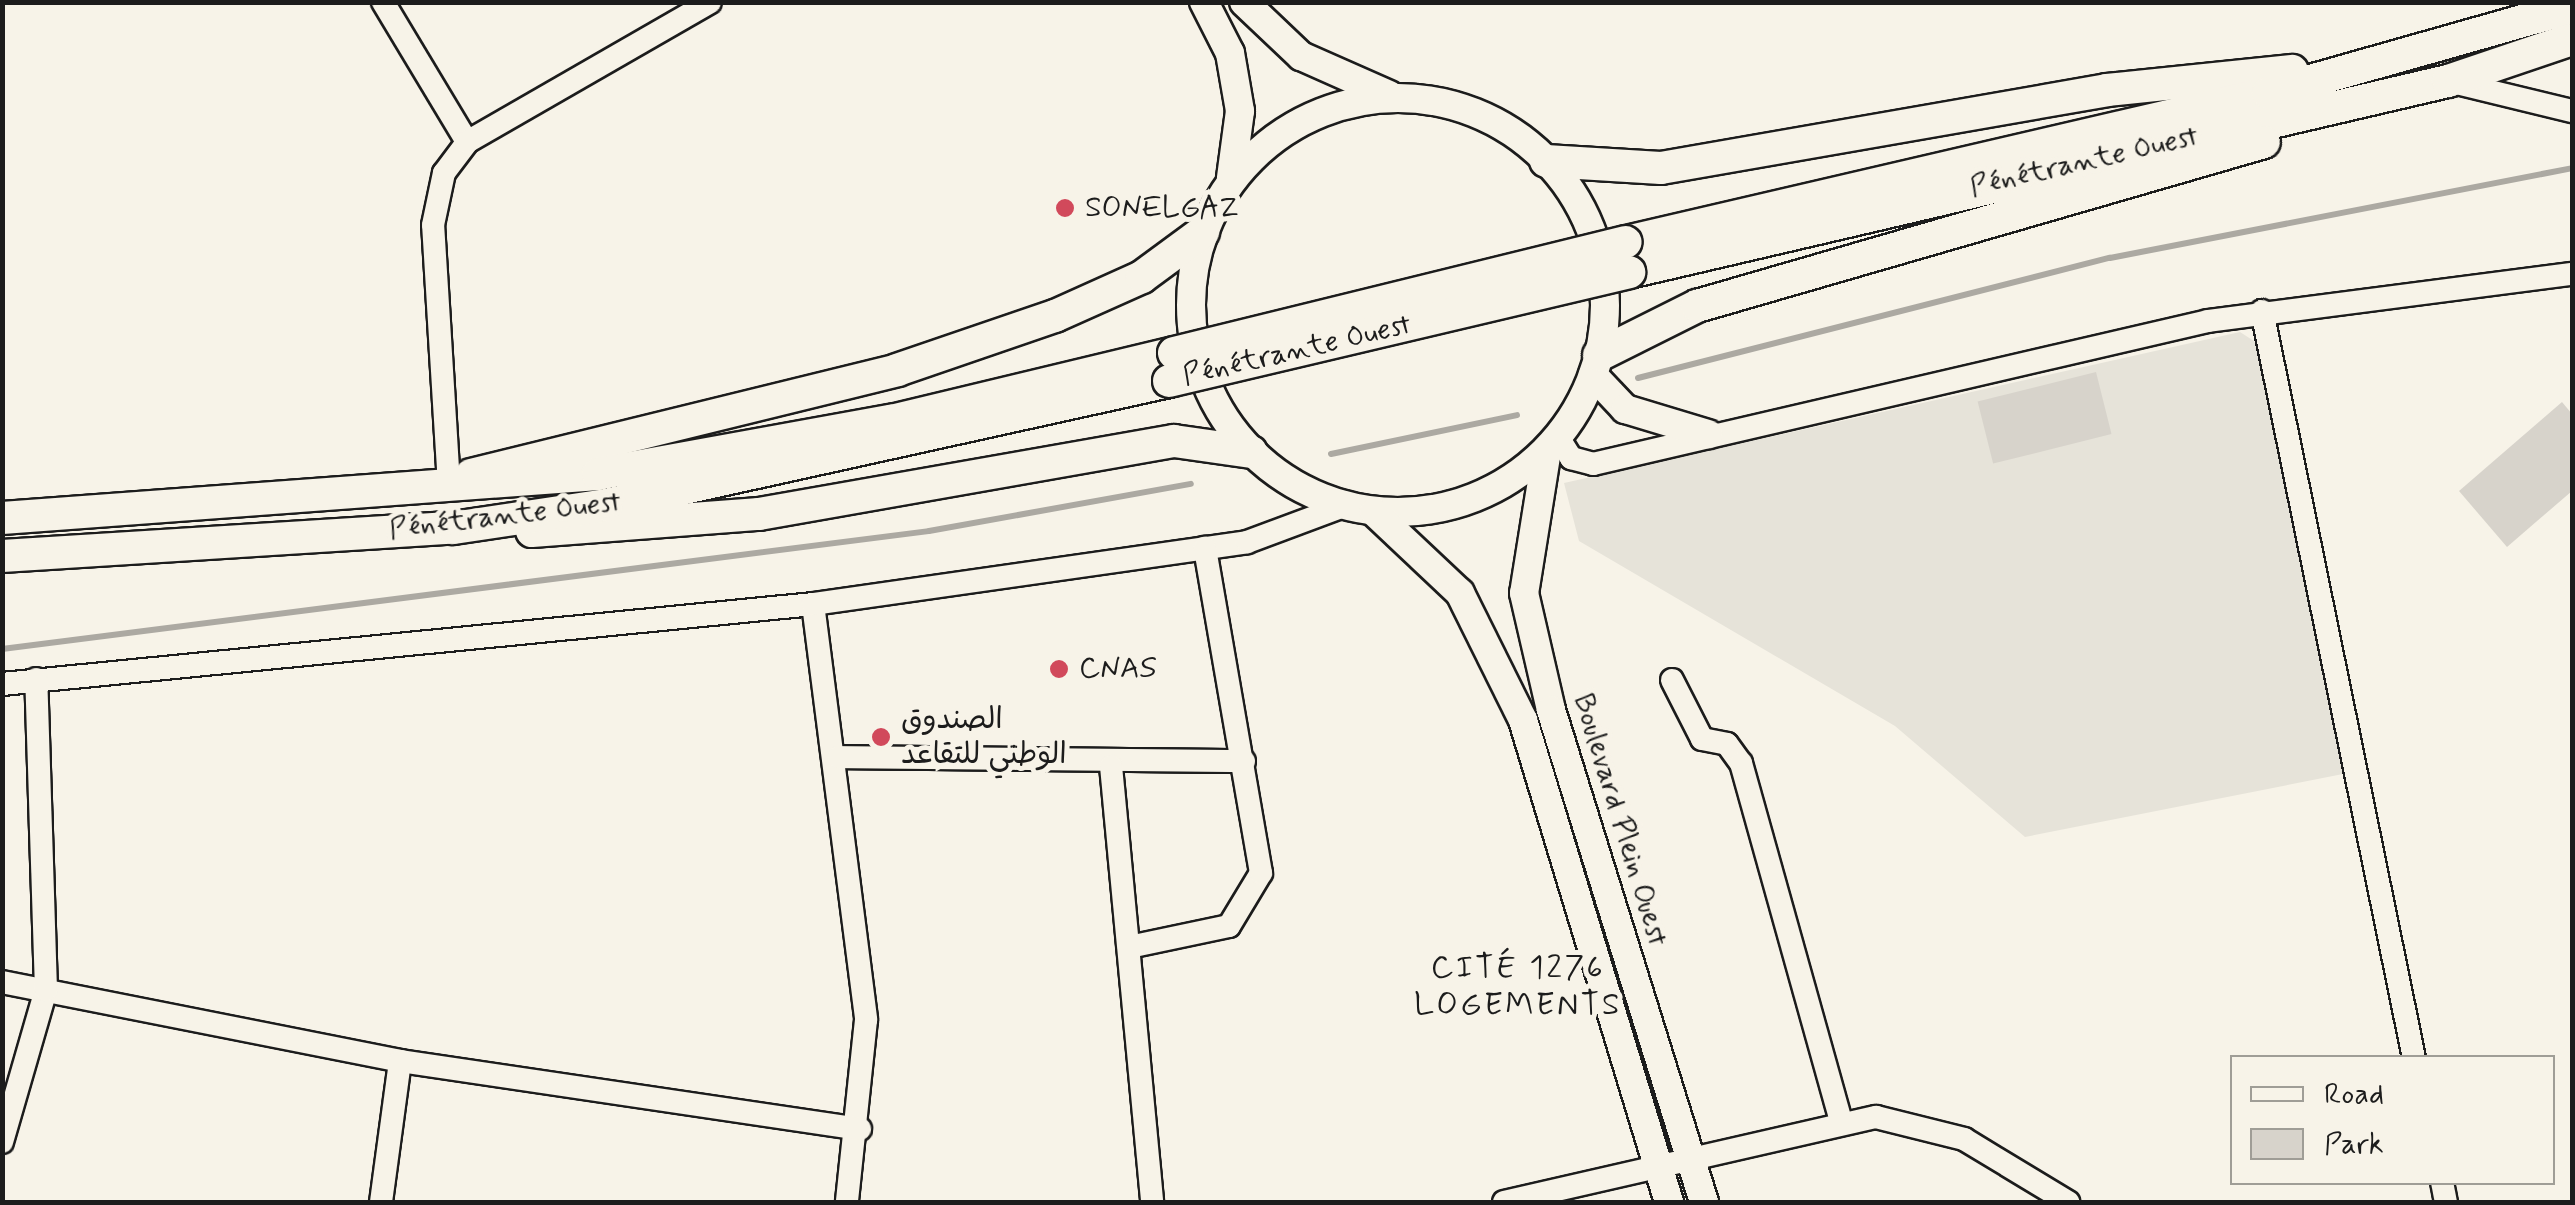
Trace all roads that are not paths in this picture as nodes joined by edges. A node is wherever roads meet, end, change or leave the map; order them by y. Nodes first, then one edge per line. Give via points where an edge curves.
1 (384, 2) edge
2 (710, 2) edge
3 (1204, 2) edge
4 (1244, 2) edge
5 (2572, 7) edge
6 (2572, 39) edge
7 (2341, 68) junction
8 (2448, 82) junction
9 (1396, 97) junction
10 (2352, 102) junction
11 (2572, 111) edge
12 (467, 142) junction
13 (1546, 161) junction
14 (1228, 185) junction
15 (1203, 232) junction
16 (1627, 257) junction
17 (2572, 274) edge
18 (2262, 311) junction
19 (1596, 365) junction
20 (1172, 367) junction
21 (1708, 434) junction
22 (1553, 444) junction
23 (1251, 452) junction
24 (449, 486) junction
25 (1344, 506) junction
26 (1374, 512) junction
27 (2, 518) edge
28 (453, 528) junction
29 (1205, 548) junction
30 (2, 556) edge
31 (813, 604) junction
32 (36, 679) junction
33 (1672, 680) dead end
34 (2, 684) edge
35 (840, 757) junction
36 (1244, 761) junction
37 (1111, 766) junction
38 (1134, 946) junction
39 (2, 982) edge
40 (46, 990) junction
41 (2413, 1055) edge
42 (400, 1060) junction
43 (1841, 1120) junction
44 (860, 1129) junction
45 (2, 1142) edge
46 (1692, 1163) junction
47 (1659, 1169) junction
48 (381, 1202) edge
49 (847, 1202) edge
50 (1152, 1202) edge
51 (1504, 1202) edge
52 (1669, 1202) edge
53 (1704, 1202) edge
54 (2068, 1202) edge

1 - 12 street
2 - 12 street
3 - 14 main road via 1230,53 1240,110
4 - 9 main road via 1301,56
5 - 7 highway, Pénétrante Ouest
6 - 8 highway, Pénétrante Ouest
7 - 13 highway via 2107,90 1662,168
7 - 16 highway, Pénétrante Ouest
8 - 10 highway, Pénétrante Ouest
8 - 11 street
9 - 13 main road via 1478,114
9 - 14 main road via 1301,121
10 - 16 highway, Pénétrante Ouest
10 - 19 highway via 2278,138 1697,306
12 - 24 street via 444,173 433,225
13 - 19 main road via 1598,251
14 - 15 main road
15 - 23 main road via 1191,326 1222,415
15 - 24 highway via 1142,277 932,358 490,466
16 - 20 highway, Pénétrante Ouest, bridge
17 - 18 street
18 - 21 street
18 - 41 street
19 - 21 main road via 1625,408
19 - 22 main road
20 - 24 highway, Pénétrante Ouest via 598,474
20 - 28 highway, Pénétrante Ouest via 626,502
21 - 22 street via 1585,464
22 - 26 main road via 1468,501
22 - 46 main road, Boulevard Plein Ouest via 1524,593 1551,710
23 - 25 main road
23 - 28 highway via 1174,441 759,514 592,533
24 - 27 highway, Pénétrante Ouest
25 - 26 main road
25 - 29 street via 1288,532
26 - 47 main road via 1460,593 1495,654
28 - 30 highway, Pénétrante Ouest
29 - 31 street
29 - 36 street
31 - 32 street
31 - 35 street
32 - 34 street
32 - 40 street
33 - 43 street via 1702,739 1727,744 1741,763
35 - 37 street
35 - 44 street via 866,1020
36 - 37 street
36 - 38 street via 1261,873 1255,896 1212,936
37 - 38 street
38 - 50 street
39 - 40 street
40 - 42 street
40 - 45 street
42 - 44 street
42 - 48 street
43 - 46 street
43 - 54 street via 1909,1121 1950,1134
44 - 49 street
46 - 47 street
46 - 53 main road, Boulevard Plein Ouest
47 - 51 street
47 - 52 main road

